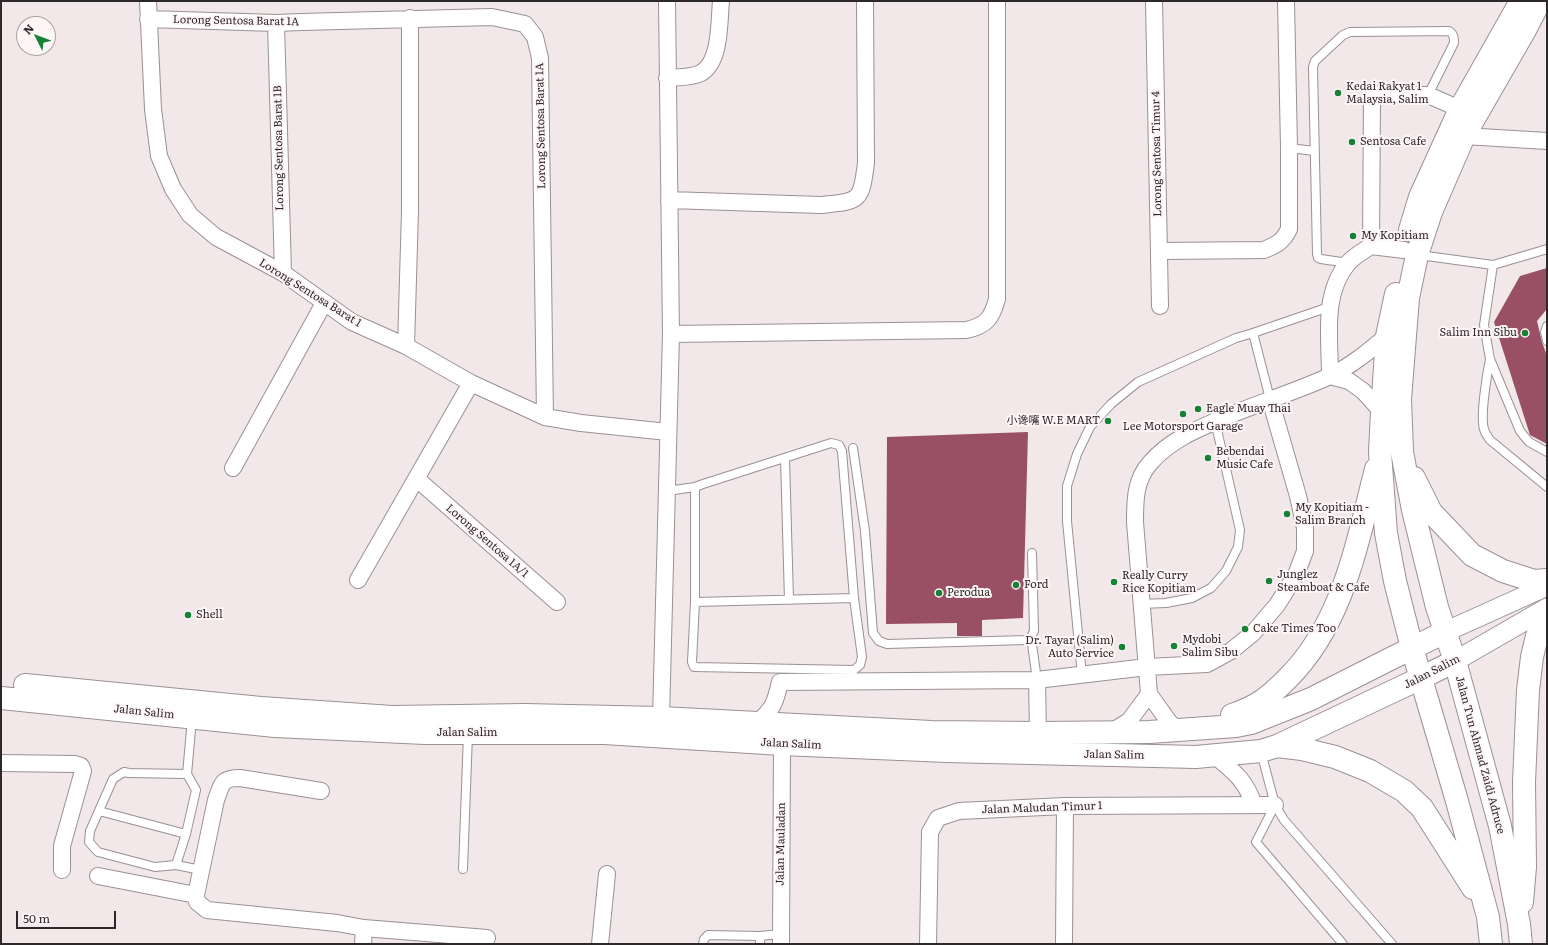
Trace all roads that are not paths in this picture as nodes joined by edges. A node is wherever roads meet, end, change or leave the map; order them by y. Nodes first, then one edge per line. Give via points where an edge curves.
1 (148, 1) edge
2 (667, 1) edge
3 (721, 1) edge
4 (865, 1) edge
5 (997, 1) edge
6 (1154, 1) edge
7 (1286, 1) edge
8 (1521, 1) edge
9 (1540, 1) edge
10 (410, 18) junction
11 (148, 19) junction
12 (276, 24) junction
13 (667, 78) junction
14 (1428, 95) junction
15 (1460, 109) junction
16 (1464, 136) junction
17 (1547, 141) edge
18 (1289, 148) junction
19 (1315, 151) junction
20 (669, 200) junction
21 (1371, 246) junction
22 (1547, 249) edge
23 (1159, 251) junction
24 (1411, 252) junction
25 (1348, 263) junction
26 (1493, 265) junction
27 (283, 273) junction
28 (324, 303) junction
29 (1160, 306) dead end
30 (1329, 307) junction
31 (1547, 326) edge
32 (1253, 333) junction
33 (671, 334) junction
34 (1387, 336) junction
35 (1547, 341) edge
36 (406, 346) junction
37 (1490, 359) junction
38 (1330, 376) junction
39 (472, 382) junction
40 (1270, 399) junction
41 (1382, 412) junction
42 (545, 417) junction
43 (1215, 421) junction
44 (668, 432) junction
45 (853, 448) dead end
46 (1391, 452) junction
47 (1547, 452) edge
48 (785, 459) junction
49 (233, 468) dead end
50 (417, 479) junction
51 (695, 487) junction
52 (1547, 487) edge
53 (667, 491) junction
54 (1032, 553) dead end
55 (358, 580) dead end
56 (1547, 580) edge
57 (1547, 586) edge
58 (854, 598) junction
59 (789, 600) junction
60 (557, 602) dead end
61 (695, 602) junction
62 (1141, 604) junction
63 (1547, 608) edge
64 (1547, 619) edge
65 (1445, 632) junction
66 (1031, 637) junction
67 (1412, 648) junction
68 (1455, 661) junction
69 (1147, 667) junction
70 (1082, 674) junction
71 (780, 675) junction
72 (1421, 678) junction
73 (1037, 680) junction
74 (1, 683) edge
75 (1149, 694) junction
76 (1, 698) edge
77 (192, 717) junction
78 (661, 718) junction
79 (756, 724) junction
80 (1183, 730) junction
81 (1110, 732) junction
82 (468, 733) junction
83 (1038, 733) junction
84 (782, 744) junction
85 (1269, 748) junction
86 (1214, 755) junction
87 (1, 762) edge
88 (187, 774) junction
89 (321, 791) dead end
90 (1254, 804) junction
91 (1275, 805) junction
92 (1065, 806) junction
93 (99, 811) junction
94 (186, 834) junction
95 (176, 864) junction
96 (463, 869) dead end
97 (62, 870) dead end
98 (201, 870) junction
99 (607, 874) dead end
100 (98, 876) dead end
101 (196, 895) junction
102 (1488, 917) junction
103 (364, 928) junction
104 (1520, 934) edge
105 (487, 938) dead end
106 (781, 939) edge
107 (760, 940) edge
108 (363, 944) edge
109 (600, 944) edge
110 (703, 944) edge
111 (928, 944) edge
112 (1064, 944) edge
113 (1343, 944) edge
114 (1392, 944) edge
115 (1491, 944) edge

1 - 11 street, Lorong Sentosa Barat 1
2 - 13 street
3 - 13 street via 716,50 710,65 702,73
4 - 20 street via 866,163 863,188 858,197 846,202 821,205
5 - 33 street via 997,299 989,319 977,328 966,330
6 - 23 street, Lorong Sentosa Timur 4
7 - 18 street
8 - 15 main road, Jalan Tun Ahmad Zaidi Adruce
9 - 16 main road, Jalan Tun Ahmad Zaidi Adruce
10 - 12 street, Lorong Sentosa Barat 1A
10 - 36 street via 410,211
10 - 42 street, Lorong Sentosa Barat 1A via 492,17 525,24 535,37 540,58
11 - 12 street, Lorong Sentosa Barat 1A
11 - 27 street, Lorong Sentosa Barat 1 via 153,109 159,156 173,189 190,215 216,237
12 - 27 street, Lorong Sentosa Barat 1B
13 - 20 street
14 - 15 street
14 - 19 lane via 1454,44 1452,33 1350,32 1343,35 1315,61 1313,67
14 - 21 street via 1380,94 1372,99
15 - 24 main road, Jalan Tun Ahmad Zaidi Adruce via 1420,197
16 - 17 street
16 - 24 main road, Jalan Tun Ahmad Zaidi Adruce
18 - 19 lane
18 - 23 street via 1289,229 1285,238 1264,250
19 - 25 lane via 1318,258
20 - 33 street
21 - 24 street
21 - 25 street
22 - 26 lane
23 - 29 street, Lorong Sentosa Timur 4
24 - 26 lane
24 - 34 main road, Jalan Tun Ahmad Zaidi Adruce
24 - 46 main road, Jalan Tun Ahmad Zaidi Adruce via 1400,399
25 - 30 street via 1337,281
26 - 37 lane via 1484,325
27 - 28 street, Lorong Sentosa Barat 1
28 - 36 street, Lorong Sentosa Barat 1 via 352,322
28 - 49 street
30 - 32 lane
30 - 38 street
31 - 35 lane
32 - 40 lane
32 - 70 lane via 1236,338 1138,382 1111,404 1090,427 1077,454 1067,486 1067,521
33 - 44 street
34 - 38 street via 1364,355
34 - 41 main road, Jalan Tun Ahmad Zaidi Adruce
36 - 39 street, Lorong Sentosa Barat 1
37 - 47 lane via 1520,431 1530,442
37 - 52 lane via 1482,421 1484,431 1490,440
38 - 40 street
38 - 41 street via 1349,381
39 - 42 street, Lorong Sentosa Barat 1
39 - 50 street
40 - 43 street
40 - 69 street via 1305,528 1304,551 1296,575 1277,605 1253,634 1232,651 1206,664
41 - 46 main road, Jalan Tun Ahmad Zaidi Adruce
42 - 44 street, Lorong Sentosa Barat 1
43 - 62 street via 1169,445 1150,463 1139,481 1134,499
43 - 62 lane via 1240,530 1238,546 1226,571 1211,588 1192,598
44 - 53 street
45 - 66 lane via 865,531 873,633 879,641 887,644 1026,640
46 - 56 main road via 1431,512 1472,555 1503,571 1534,581
46 - 65 main road, Jalan Tun Ahmad Zaidi Adruce via 1413,510
46 - 67 main road, Jalan Tun Ahmad Zaidi Adruce via 1386,533
46 - 80 main road via 1338,602 1321,638 1298,669 1268,698 1248,709
48 - 51 lane
48 - 58 lane via 831,443 839,445 842,450
48 - 59 lane
50 - 55 street
50 - 60 street, Lorong Sentosa 1A/1
51 - 53 lane
51 - 61 lane
53 - 78 street
54 - 66 lane via 1034,630
57 - 65 street, Jalan Salim
58 - 59 lane
58 - 71 lane via 862,658 860,665 854,670
59 - 61 lane
61 - 71 lane via 692,662 694,667
62 - 69 street
63 - 68 street, Jalan Salim
64 - 104 main road via 1537,636 1528,690 1524,782 1526,867
65 - 67 main road, Jalan Salim
65 - 68 main road, Jalan Tun Ahmad Zaidi Adruce
66 - 73 lane
67 - 72 main road, Jalan Tun Ahmad Zaidi Adruce
67 - 80 main road, Jalan Salim via 1311,700 1251,723
68 - 72 main road, Jalan Salim
68 - 104 main road, Jalan Tun Ahmad Zaidi Adruce via 1500,826
69 - 70 street
69 - 75 street
70 - 73 street
71 - 73 street
71 - 79 street via 776,698 769,712
72 - 85 main road, Jalan Salim
72 - 102 main road, Jalan Tun Ahmad Zaidi Adruce
73 - 83 street
74 - 78 main road, Jalan Salim via 261,708 392,717 524,715
75 - 80 street via 1169,722
75 - 81 street via 1129,721
76 - 77 main road, Jalan Salim
77 - 82 main road, Jalan Salim via 275,726
77 - 88 lane
78 - 79 main road, Jalan Salim
79 - 83 main road, Jalan Salim via 931,732
80 - 81 main road, Jalan Salim
81 - 83 main road, Jalan Salim
82 - 84 main road, Jalan Salim via 604,733
82 - 96 lane
84 - 86 main road, Jalan Salim via 948,751 1196,757
84 - 106 street, Jalan Mauladan
85 - 86 main road, Jalan Salim
85 - 91 lane
85 - 102 main road via 1302,749 1336,757 1370,771 1404,791 1422,808 1474,888
86 - 90 street via 1237,773
87 - 97 street via 81,766 83,771 62,846
88 - 93 lane via 124,772 113,778
88 - 94 lane via 196,790
89 - 98 street via 240,778 225,781 216,800
90 - 91 street, Jalan Maludan Timur 1
90 - 92 street, Jalan Maludan Timur 1
91 - 113 lane via 1256,842
91 - 114 lane via 1289,826
92 - 111 street, Jalan Maludan Timur 1 via 959,811 938,818 930,832
92 - 112 street
93 - 94 lane
93 - 95 lane via 90,831 89,842 98,852 155,867
94 - 95 lane
95 - 98 lane
98 - 101 street
99 - 109 street
100 - 101 street
101 - 103 street via 197,902 207,910
102 - 115 main road, Jalan Tun Ahmad Zaidi Adruce
103 - 105 street
103 - 108 street
106 - 107 lane
107 - 110 lane via 708,935

